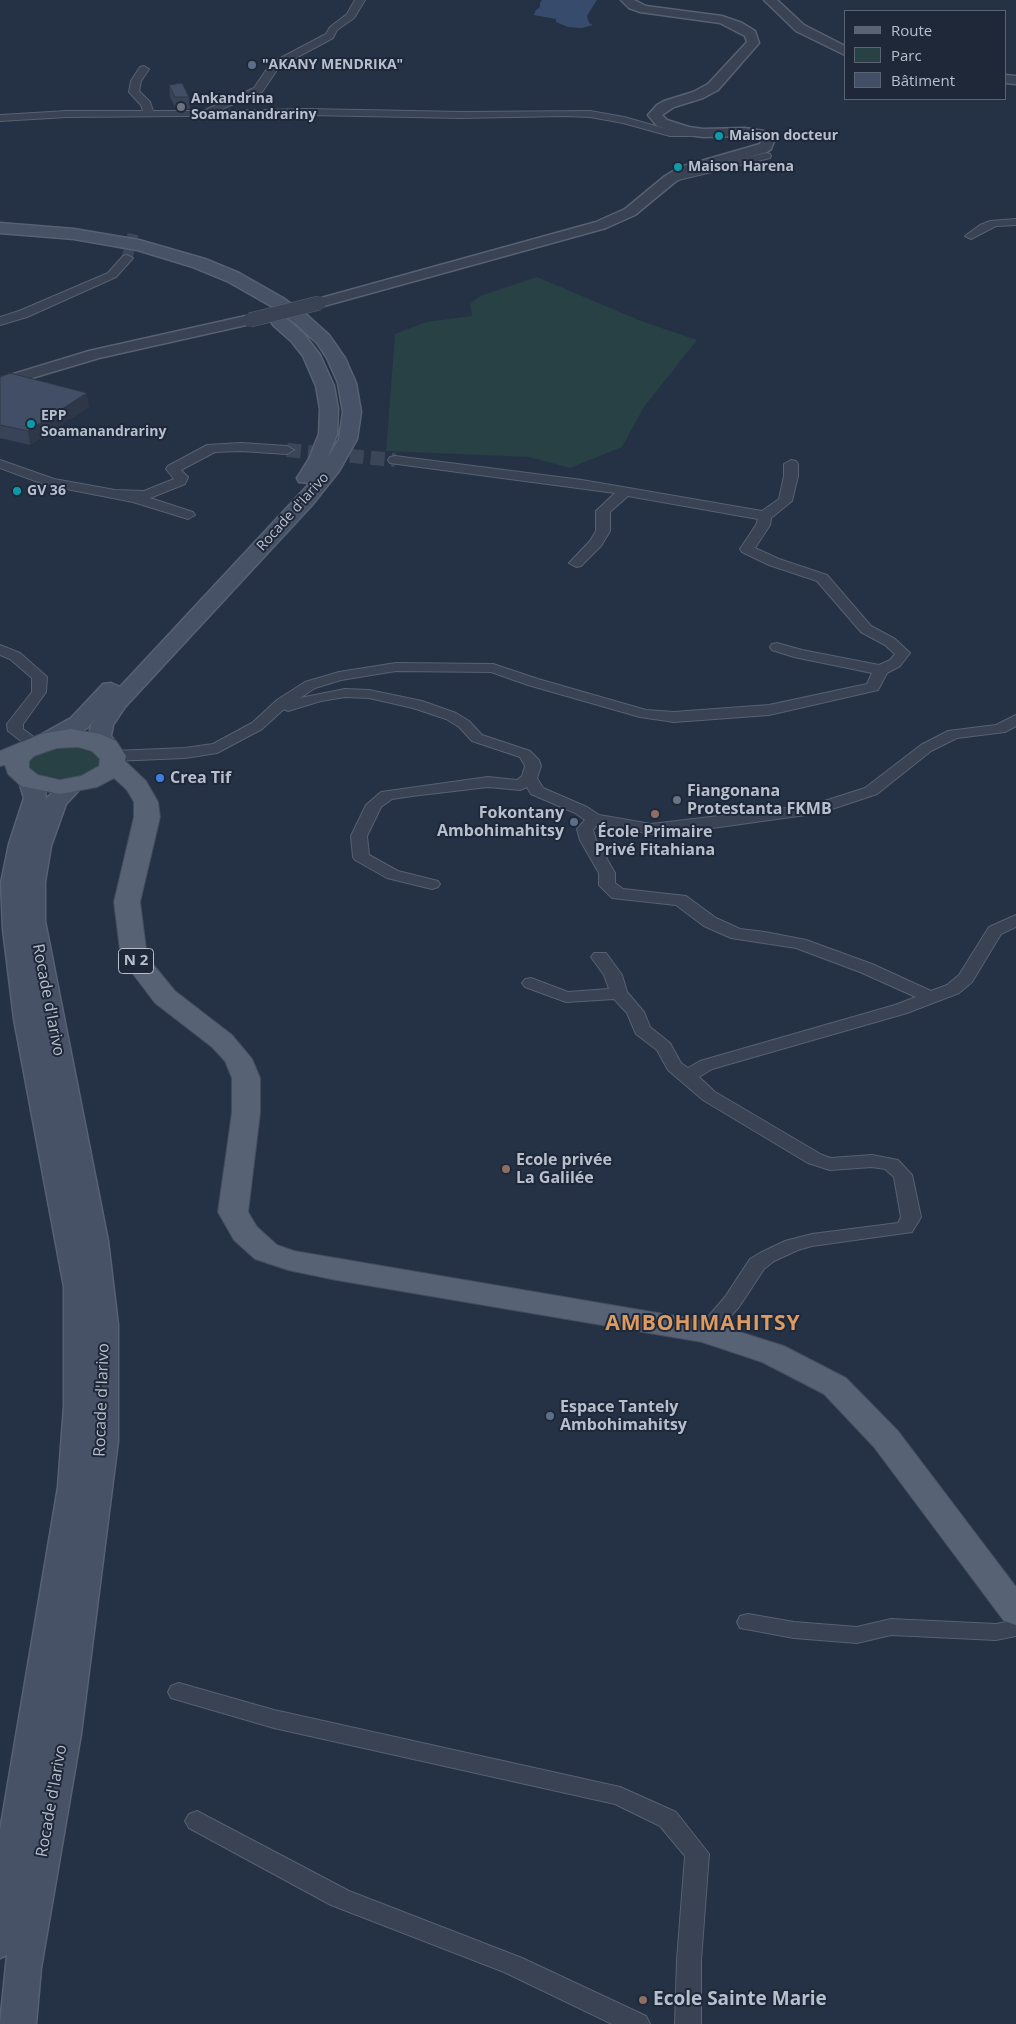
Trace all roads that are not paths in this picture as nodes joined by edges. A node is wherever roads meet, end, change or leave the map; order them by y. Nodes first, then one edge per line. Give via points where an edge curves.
1 (360, 0) edge
2 (627, 0) edge
3 (770, 0) edge
4 (844, 50) edge
5 (144, 69) dead end
6 (148, 114) junction
7 (200, 114) junction
8 (0, 118) edge
9 (702, 133) junction
10 (766, 156) dead end
11 (670, 179) junction
12 (1016, 222) edge
13 (0, 228) edge
14 (0, 236) edge
15 (971, 236) dead end
16 (127, 258) tunnel mouth
17 (0, 321) edge
18 (0, 385) edge
19 (287, 450) tunnel mouth
20 (395, 460) tunnel mouth
21 (0, 464) edge
22 (791, 464) dead end
23 (624, 492) junction
24 (116, 494) junction
25 (188, 515) dead end
26 (765, 516) junction
27 (576, 563) dead end
28 (777, 647) dead end
29 (0, 649) edge
30 (881, 670) junction
31 (274, 711) junction
32 (1016, 720) edge
33 (27, 748) edge
34 (111, 755) junction
35 (18, 777) edge
36 (529, 778) junction
37 (80, 784) junction
38 (142, 795) junction
39 (594, 819) junction
40 (432, 884) dead end
41 (1016, 920) edge
42 (600, 957) dead end
43 (531, 983) dead end
44 (620, 994) junction
45 (932, 998) junction
46 (686, 1076) junction
47 (705, 1332) junction
48 (1016, 1612) edge
49 (748, 1622) dead end
50 (1016, 1628) edge
51 (179, 1692) dead end
52 (197, 1820) dead end
53 (0, 1943) edge
54 (18, 2024) edge
55 (637, 2024) edge
56 (688, 2024) edge

1 - 7 street via 352,16 338,25 330,36 275,65 258,90
2 - 9 street via 644,9 730,22 747,30 753,37 753,42 713,87 669,104 655,115 658,121 669,126
3 - 4 street via 800,28
5 - 6 street via 136,81 134,92 146,104
6 - 7 street
6 - 8 street
7 - 9 street via 566,113 590,114 670,132
9 - 11 street via 751,133 765,137 768,142 762,149 685,170
10 - 11 street
11 - 18 street, bridge via 630,212 601,225 319,303 95,354
12 - 15 street via 994,223
13 - 34 main road, Rocade d'Iarivo via 74,234 139,245 233,277 277,302 323,339 347,383 352,412 348,439 330,471 117,703 102,724 100,736
14 - 33 main road, Rocade d'Iarivo via 119,250 174,265 222,286 253,303 298,338 319,370 329,409 324,447 295,492 79,723
16 - 17 street via 112,274
19 - 24 street via 212,448 173,469 181,477 180,481 146,495
20 - 23 street
21 - 24 street via 51,482
22 - 26 street via 785,501
23 - 26 street
23 - 27 street via 603,511 603,532
24 - 25 street
26 - 30 street via 763,525 747,549 822,578 866,629 902,653 895,662
28 - 30 street
29 - 33 street via 15,656 40,677 39,692 15,724 16,732
30 - 31 street via 872,686 768,710 674,717 645,714 494,668 396,667 310,684
31 - 34 street via 257,726 217,748 185,753
31 - 36 street via 345,693 369,694 417,704 451,716 477,738 524,754 534,766
32 - 39 street via 1000,729 953,734 926,748 870,791 814,810 698,826 651,828
33 - 34 main road, N 2 via 54,741 78,740 101,746
33 - 35 main road via 17,760
34 - 37 main road via 104,774
34 - 38 main road, N 2
35 - 37 main road via 49,786
35 - 53 main road, Rocade d'Iarivo via 34,790 35,798 13,882 15,929 27,1019 78,1286 79,1406 74,1487
36 - 39 street via 537,791
36 - 40 street via 520,785 488,782 395,794 374,805 359,836 361,857 393,875
37 - 38 main road via 117,785
37 - 54 main road, Rocade d'Iarivo via 56,801 52,808 39,846 33,882 33,921 95,1250 104,1325 103,1441 64,1734 23,1968
38 - 47 main road, N 2 via 147,817 127,902 134,958 165,997 227,1047 238,1059 246,1078 246,1113 234,1212 245,1233 266,1252 288,1260
39 - 45 street via 586,829 588,840 607,873 608,885 618,894 680,900 710,922 737,934 800,944 866,968
41 - 45 street via 995,931 966,978 954,990
42 - 44 street
43 - 44 street via 566,997
44 - 46 street via 635,1012 642,1030 664,1047 674,1066
45 - 46 street via 706,1065
46 - 47 street via 708,1096 815,1159 830,1164 872,1161 891,1164 903,1175 911,1217 905,1228 812,1240 772,1254 757,1264 732,1302
47 - 48 main road, N 2 via 773,1354 835,1386 886,1439
49 - 50 street via 857,1635 891,1626 996,1632
51 - 56 street via 274,1719 620,1796 668,1819 697,1854
52 - 55 street via 340,1898 513,1965

